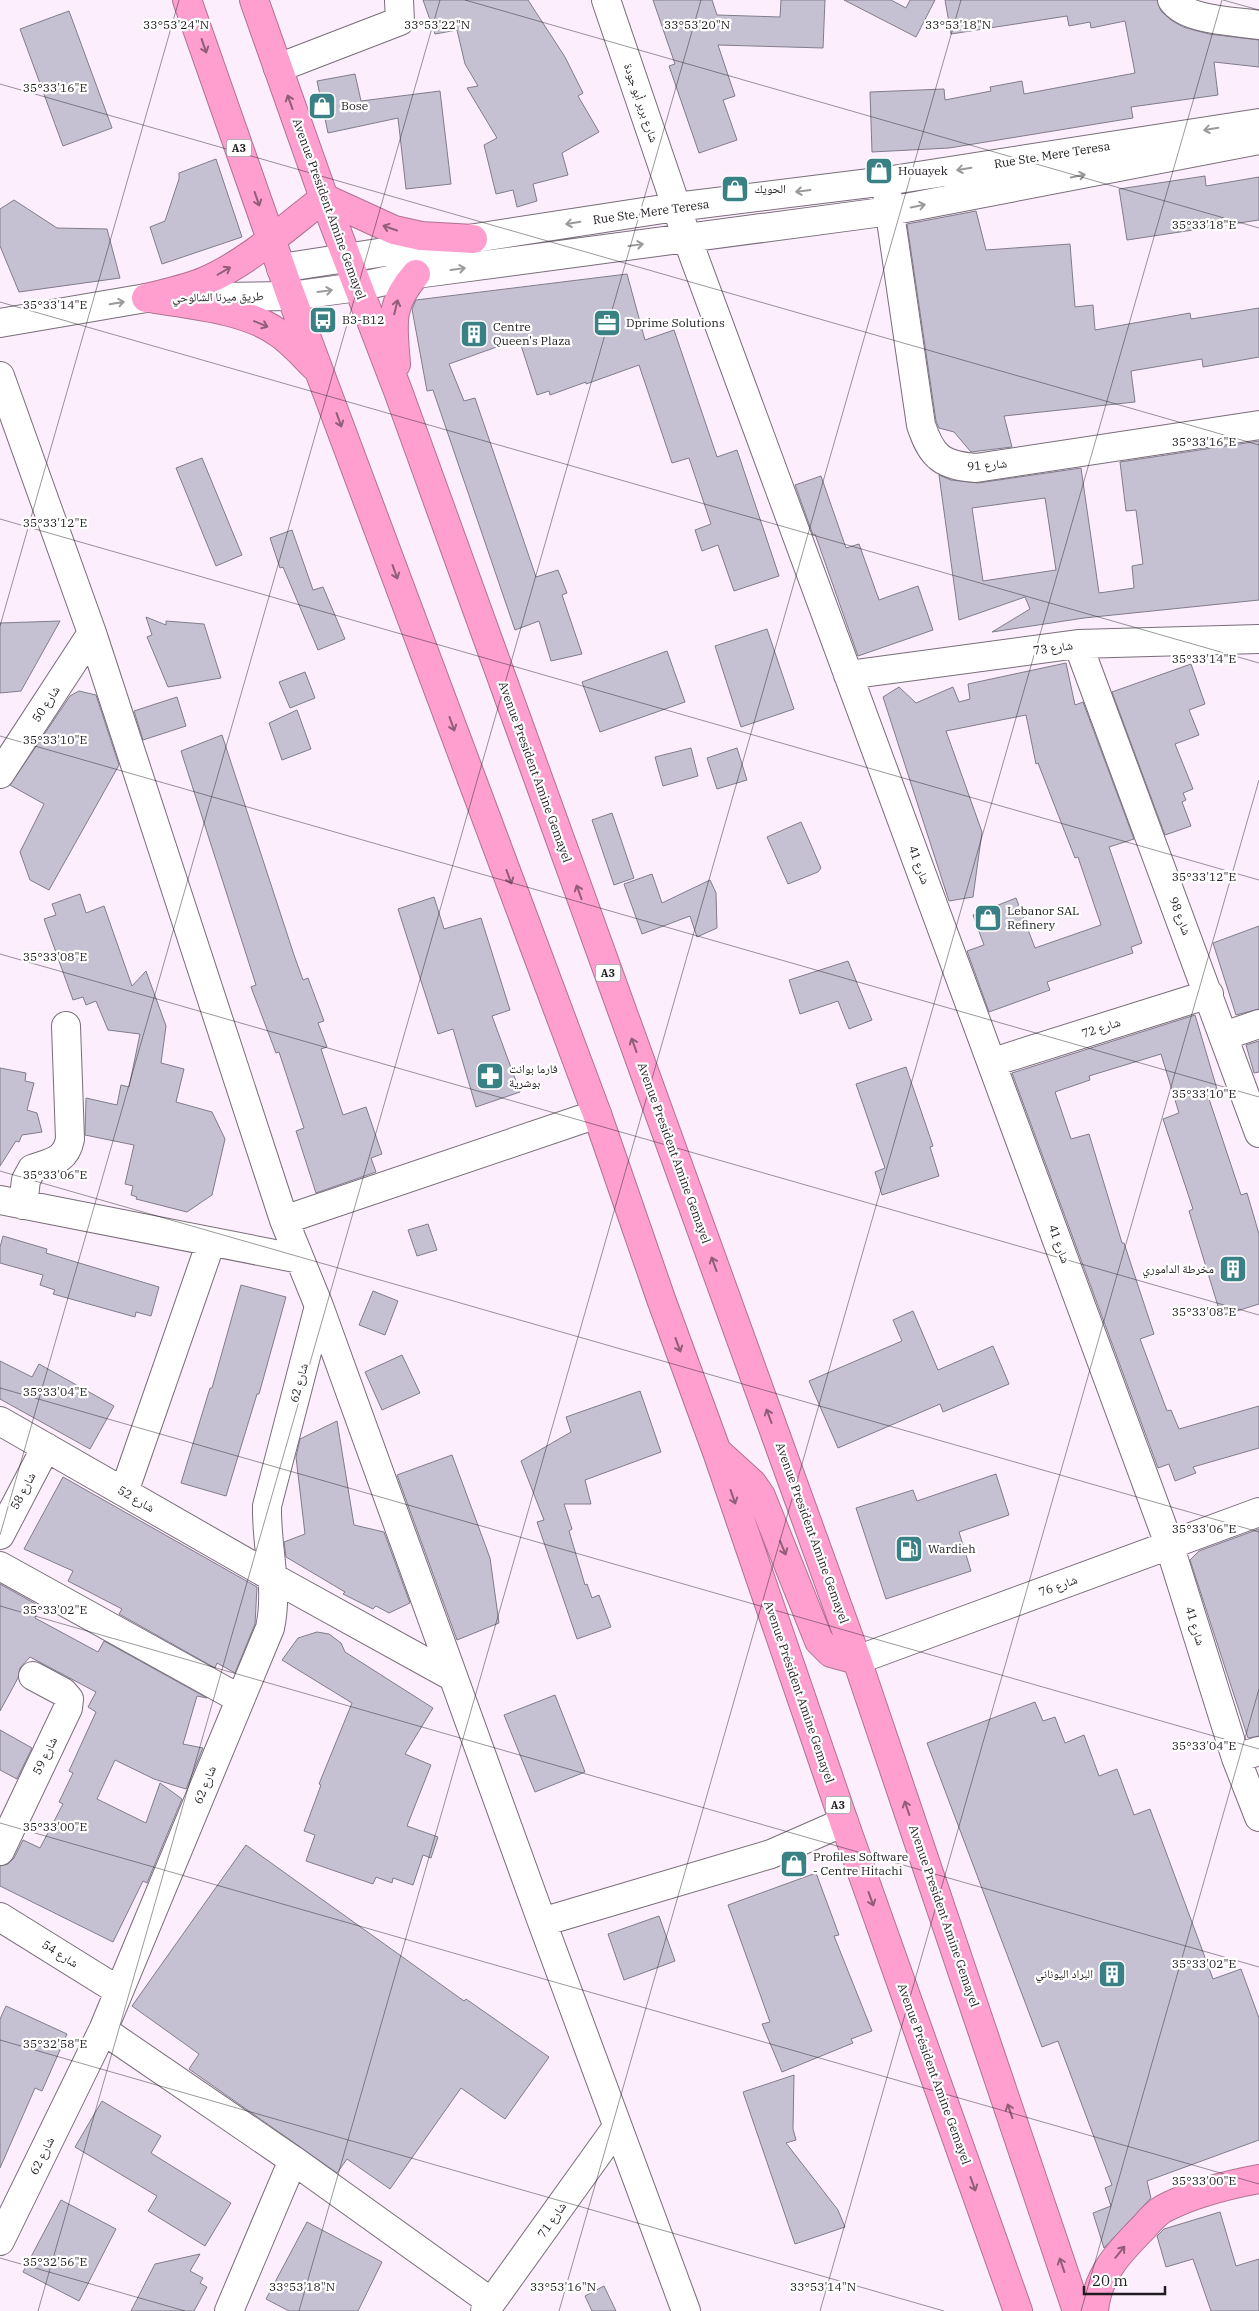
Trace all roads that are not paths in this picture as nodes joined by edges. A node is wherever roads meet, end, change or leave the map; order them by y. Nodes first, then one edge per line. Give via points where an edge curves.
1 (188, 0) edge
2 (254, 0) edge
3 (399, 0) edge
4 (606, 0) edge
5 (1172, 0) edge
6 (1259, 25) edge
7 (278, 68) junction
8 (1259, 123) edge
9 (1259, 140) edge
10 (886, 181) junction
11 (324, 198) junction
12 (676, 207) junction
13 (890, 212) junction
14 (687, 238) junction
15 (271, 239) junction
16 (473, 239) junction
17 (347, 258) junction
18 (281, 268) junction
19 (416, 274) junction
20 (358, 287) junction
21 (291, 296) junction
22 (146, 298) junction
23 (0, 322) edge
24 (322, 374) junction
25 (0, 376) edge
26 (398, 391) junction
27 (1259, 425) edge
28 (92, 633) junction
29 (1259, 639) edge
30 (1078, 644) junction
31 (848, 676) junction
32 (0, 774) edge
33 (1209, 994) junction
34 (1259, 1024) edge
35 (66, 1026) dead end
36 (1224, 1036) junction
37 (993, 1062) junction
38 (597, 1114) junction
39 (1259, 1133) edge
40 (12, 1203) edge
41 (284, 1220) junction
42 (211, 1242) junction
43 (300, 1260) junction
44 (319, 1306) junction
45 (0, 1421) edge
46 (46, 1448) junction
47 (717, 1452) junction
48 (124, 1492) junction
49 (1259, 1512) edge
50 (0, 1535) edge
51 (1169, 1544) junction
52 (0, 1566) edge
53 (272, 1577) junction
54 (857, 1660) junction
55 (33, 1676) dead end
56 (453, 1677) junction
57 (240, 1699) junction
58 (1247, 1755) edge
59 (1259, 1817) edge
60 (844, 1822) junction
61 (0, 1851) edge
62 (0, 1917) edge
63 (542, 1922) junction
64 (120, 1991) junction
65 (103, 2030) junction
66 (618, 2127) junction
67 (293, 2160) junction
68 (1259, 2180) edge
69 (0, 2241) edge
70 (488, 2307) edge
71 (229, 2311) edge
72 (686, 2311) edge
73 (1018, 2311) edge
74 (1077, 2311) edge
75 (1094, 2311) edge

1 -> 15 highway, A3
2 - 7 highway, Avenue President Amine Gemayel / A3
3 - 7 street via 400,22
4 - 12 street, شارع بربر أبو جودة
5 - 6 street via 1176,7 1189,14
11 -> 7 highway, Avenue President Amine Gemayel / A3
8 -> 10 street, Rue Ste. Mere Teresa
13 -> 9 street, Rue Ste. Mere Teresa
10 -> 12 street, Rue Ste. Mere Teresa
10 - 13 street, شارع 91
11 - 15 highway
16 -> 11 highway via 422,236 394,230
11 - 17 highway, Avenue President Amine Gemayel / A3
12 - 14 street, شارع بربر أبو جودة
12 -> 16 street, Rue Ste. Mere Teresa
13 - 14 street, Rue Ste. Mere Teresa
13 - 27 street, شارع 91 via 921,425 927,444 941,461 976,468
19 -> 14 street, Rue Ste. Mere Teresa
14 - 31 street, شارع 41
15 - 18 highway, A3
22 -> 15 highway via 203,282
16 - 17 street, Rue Ste. Mere Teresa
17 - 18 street, Rue Ste. Mere Teresa
17 - 20 highway, Avenue President Amine Gemayel / A3
18 - 21 highway, A3
19 - 20 street, Rue Ste. Mere Teresa
26 -> 19 highway via 394,310 402,290
21 -> 20 street, Rue Ste. Mere Teresa
20 - 26 highway, Avenue President Amine Gemayel / A3
21 - 22 street, طريق ميرنا الشالوحي
21 - 24 highway, A3
23 -> 22 street, طريق ميرنا الشالوحي
22 -> 24 highway via 241,315 267,326
24 -> 38 highway, A3
25 - 28 street
54 -> 26 highway, Avenue President Amine Gemayel / A3
28 - 32 street, شارع 50
28 - 41 street
29 - 30 street, شارع 73
30 - 31 street, شارع 73
30 - 33 street, شارع 98
31 - 37 street, شارع 41
33 - 36 street, شارع 98
33 - 37 street, شارع 72
34 - 36 street
35 - 40 street via 69,1149 54,1162 32,1169
36 - 39 street, شارع 98
37 - 51 street, شارع 41
38 - 41 street
38 -> 47 highway, Avenue Président Amine Gemayel / A3
40 - 42 street
41 - 43 street
42 - 43 street
42 - 48 street
43 - 44 street
44 - 53 street, شارع 62 via 267,1506 266,1532
44 - 56 street
45 - 46 street, شارع 52
46 - 48 street, شارع 52
46 - 50 street, شارع 58
47 -> 54 highway via 752,1483 761,1496 819,1641 831,1653
47 -> 60 highway, Avenue Président Amine Gemayel / A3
48 - 53 street, شارع 52
49 - 51 street, شارع 76
51 - 54 street, شارع 76
51 - 58 street, شارع 41
52 - 57 street
53 - 56 street, شارع 52
53 - 57 street, شارع 62 via 274,1606 270,1628
74 -> 54 highway, Avenue President Amine Gemayel / A3
55 - 61 street, شارع 59 via 63,1692 69,1699 68,1708
56 - 63 street
57 - 64 street, شارع 62
58 - 59 street, شارع 41
60 - 63 street via 771,1854
60 -> 73 highway, Avenue Président Amine Gemayel / A3
62 - 64 street, شارع 54
63 - 66 street
64 - 65 street, شارع 62
65 - 67 street
65 - 69 street, شارع 62
66 - 70 street, شارع 71
66 - 72 street
67 - 70 street
67 - 71 street
75 -> 68 highway via 1095,2298 1106,2270 1162,2210 1224,2186

